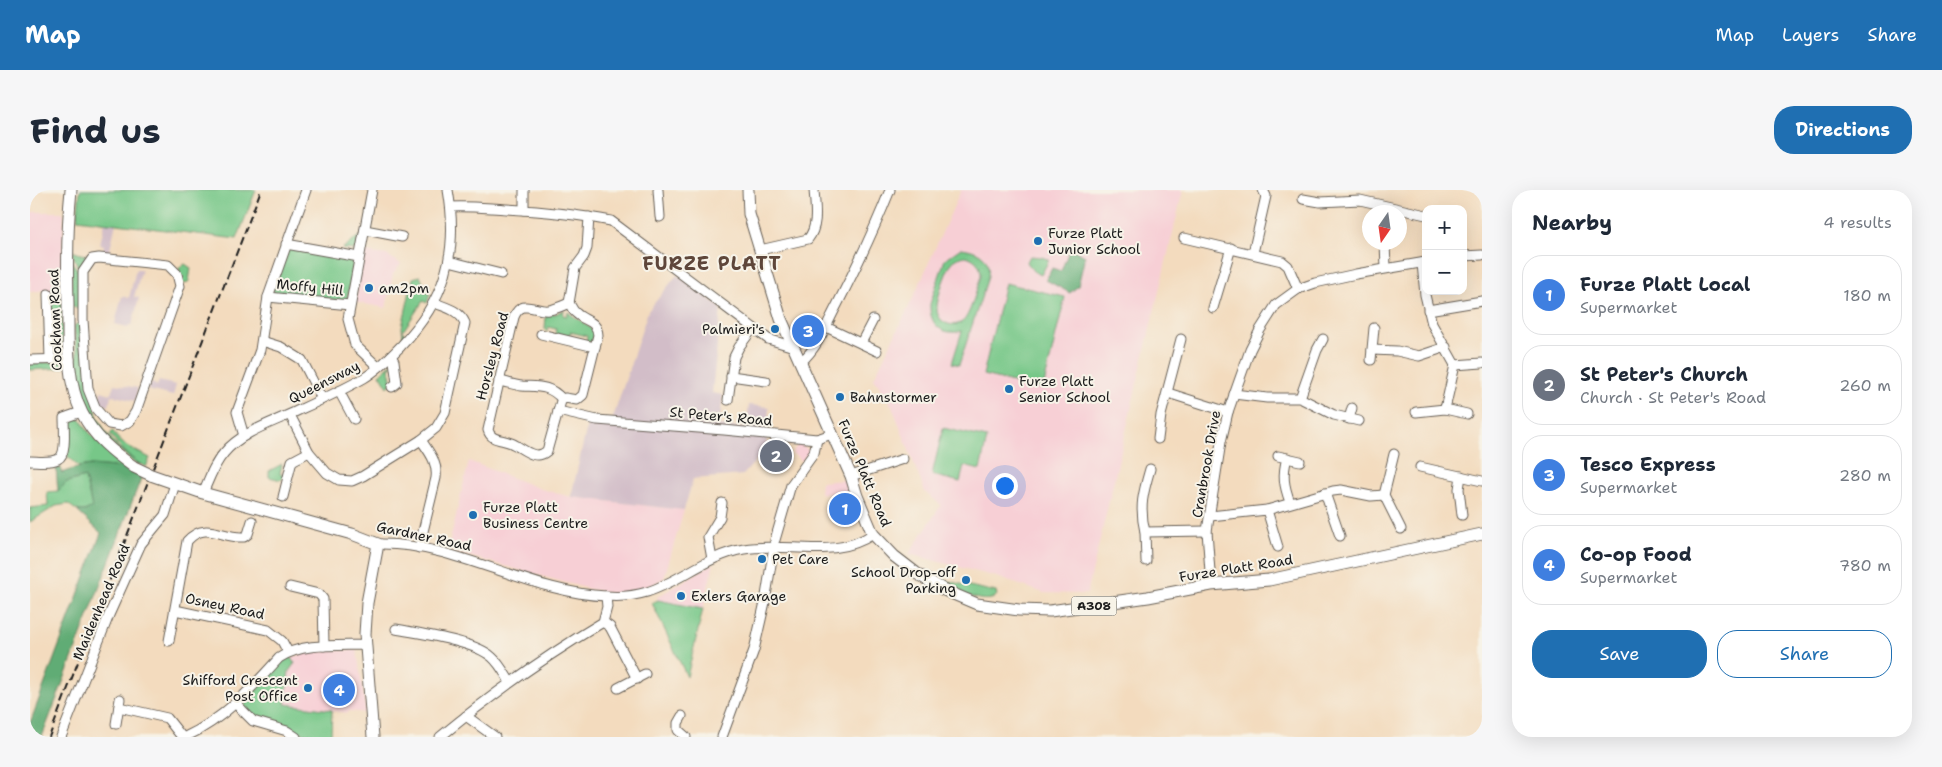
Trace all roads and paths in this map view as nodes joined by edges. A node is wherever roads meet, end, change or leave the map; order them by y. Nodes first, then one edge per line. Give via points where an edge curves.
1 (71, 190) edge
2 (306, 190) edge
3 (372, 190) edge
4 (448, 190) edge
5 (524, 190) edge
6 (658, 190) edge
7 (748, 190) edge
8 (814, 190) edge
9 (890, 190) edge
10 (1263, 190) edge
11 (1306, 196) dead end
12 (1374, 205) edge
13 (451, 207) junction
14 (524, 210) junction
15 (1407, 212) edge
16 (1422, 214) edge
17 (590, 217) junction
18 (660, 217) dead end
19 (365, 230) junction
20 (402, 237) dead end
21 (1184, 238) dead end
22 (286, 244) junction
23 (1231, 248) junction
24 (760, 250) junction
25 (1385, 250) edge
26 (1253, 254) junction
27 (1482, 255) edge
28 (1467, 256) edge
29 (359, 257) junction
30 (448, 261) junction
31 (1422, 262) edge
32 (1386, 268) junction
33 (501, 274) dead end
34 (1298, 289) junction
35 (48, 294) dead end
36 (1427, 295) edge
37 (268, 297) junction
38 (1482, 301) edge
39 (435, 303) junction
40 (569, 303) junction
41 (350, 305) junction
42 (1213, 308) dead end
43 (1428, 310) junction
44 (83, 320) junction
45 (873, 320) dead end
46 (68, 321) junction
47 (826, 327) junction
48 (753, 328) junction
49 (1374, 328) dead end
50 (541, 334) dead end
51 (1181, 339) dead end
52 (262, 341) junction
53 (1318, 342) dead end
54 (861, 343) junction
55 (794, 346) junction
56 (595, 347) junction
57 (1446, 347) junction
58 (1372, 350) junction
59 (877, 351) dead end
60 (391, 356) junction
61 (50, 359) junction
62 (70, 359) junction
63 (30, 360) edge
64 (1371, 360) dead end
65 (801, 362) junction
66 (1482, 363) edge
67 (1455, 365) junction
68 (378, 367) junction
69 (731, 376) junction
70 (499, 381) junction
71 (766, 381) dead end
72 (392, 387) dead end
73 (339, 391) junction
74 (1168, 393) junction
75 (1234, 394) junction
76 (1300, 398) junction
77 (322, 399) junction
78 (562, 399) junction
79 (728, 400) dead end
80 (1352, 408) dead end
81 (1420, 409) dead end
82 (1444, 410) junction
83 (558, 411) junction
84 (81, 412) junction
85 (1228, 412) junction
86 (290, 414) junction
87 (1461, 414) dead end
88 (354, 419) dead end
89 (1349, 419) junction
90 (1359, 421) dead end
91 (832, 434) junction
92 (244, 436) junction
93 (817, 439) junction
94 (1158, 439) dead end
95 (421, 440) junction
96 (309, 452) junction
97 (880, 454) dead end
98 (1394, 454) dead end
99 (903, 459) dead end
100 (30, 461) edge
101 (1300, 461) dead end
102 (883, 465) junction
103 (1420, 467) dead end
104 (1150, 469) dead end
105 (156, 476) joint
106 (851, 476) junction
107 (1462, 476) junction
108 (1482, 481) edge
109 (175, 484) junction
110 (203, 493) junction
111 (1325, 493) junction
112 (1384, 495) junction
113 (283, 497) dead end
114 (1290, 502) junction
115 (722, 503) dead end
116 (1267, 510) junction
117 (1462, 515) dead end
118 (1210, 516) junction
119 (252, 521) dead end
120 (1402, 524) dead end
121 (1207, 530) junction
122 (1145, 532) junction
123 (1336, 533) dead end
124 (873, 534) junction
125 (1482, 534) edge
126 (775, 543) junction
127 (378, 544) junction
128 (1278, 547) dead end
129 (419, 548) junction
130 (712, 559) junction
131 (1146, 561) dead end
132 (1211, 585) junction
133 (290, 586) dead end
134 (606, 596) junction
135 (175, 610) junction
136 (603, 622) junction
137 (396, 629) dead end
138 (169, 641) dead end
139 (366, 645) junction
140 (324, 646) junction
141 (288, 652) junction
142 (510, 682) junction
143 (618, 688) dead end
144 (236, 704) junction
145 (466, 716) junction
146 (682, 716) dead end
147 (116, 724) dead end
148 (61, 737) edge
149 (184, 737) edge
150 (296, 737) edge
151 (373, 737) edge
152 (440, 737) edge
153 (495, 737) edge
154 (686, 737) edge
155 (722, 737) edge

1 - 46 main road, Cookham Road
2 - 22 street
3 - 19 street
4 - 13 street, Queensway
5 - 14 street
6 - 18 street
7 - 24 main road, Furze Platt Road / A308 via 749,214
8 - 24 street via 815,228 808,239
9 - 47 street via 861,259
10 - 26 street via 1266,196
11 - 12 street via 1320,202 1360,200
13 - 14 street
13 - 30 street, Queensway via 452,239
14 - 17 street
15 - 16 street
17 - 40 street via 587,248 575,268
17 - 48 street via 611,221
19 - 20 street
19 - 29 street
21 - 23 street
22 - 29 street
22 - 37 street
23 - 26 street
23 - 42 street
24 - 55 main road, Furze Platt Road / A308 via 781,319
25 - 32 street
26 - 34 street via 1282,261 1288,266
27 - 28 street
29 - 41 street
30 - 33 street
30 - 39 street, Queensway
31 - 32 street, Cranbrook Drive
32 - 34 street, Cranbrook Drive
34 - 75 street, Cranbrook Drive via 1276,305 1260,330
35 - 61 street
36 - 43 street
37 - 41 street, Moffy Hill
37 - 52 street
38 - 43 street
39 - 60 street, Queensway
39 - 95 street via 455,311 465,323 445,413 436,428
40 - 56 street via 577,314 593,323 598,330
40 - 70 street, Horsley Road via 549,310 525,306 517,310
41 - 68 street via 348,319 355,345
43 - 57 street via 1432,324
44 - 44 street via 88,389 96,408 109,424 121,426 130,421 141,400 180,286 177,274 168,265 92,259 83,272
44 - 46 street
45 - 54 street
46 - 62 main road, Cookham Road
47 - 54 street
47 - 65 street via 811,353
48 - 55 street via 768,339
48 - 69 street via 739,346
49 - 58 street via 1369,338
50 - 56 street
51 - 74 street
52 - 77 street via 281,347 302,360
52 - 92 street via 237,412
53 - 76 street
54 - 59 street
55 - 65 main road, Furze Platt Road / A308
56 - 78 street via 582,397
57 - 58 street via 1419,356
57 - 67 street
58 - 64 street
60 - 68 street, Queensway
60 - 72 street via 397,383
61 - 62 street
61 - 63 street
62 - 84 main road, Cookham Road via 73,386
65 - 91 main road, Furze Platt Road / A308
66 - 67 street
67 - 82 street
68 - 73 street, Queensway
69 - 71 street
69 - 79 street
70 - 78 street via 551,390
70 - 83 street, Horsley Road via 488,427 488,433 493,437 512,443 523,451 543,454 549,449
73 - 77 street, Queensway
73 - 88 street
74 - 85 street
74 - 94 street
75 - 76 street
75 - 85 street, Cranbrook Drive
76 - 89 street
77 - 86 street, Queensway
78 - 83 street
80 - 89 street
81 - 82 street
82 - 87 street
83 - 93 street, St Peter's Road via 588,418
84 - 100 street via 64,418 64,451 61,457
84 - 105 main road, Cookham Road, bridge via 111,452
85 - 118 street, Cranbrook Drive
86 - 92 street, Queensway
86 - 96 street
89 - 90 street
91 - 93 street, St Peter's Road
91 - 106 main road, Furze Platt Road / A308
92 - 110 street, Queensway via 224,453
93 - 126 street via 814,453 791,485
95 - 96 street via 352,481 339,480 327,473
95 - 129 street via 437,468
96 - 113 street via 292,461
97 - 102 street
98 - 112 street via 1395,467
99 - 102 street
101 - 114 street via 1282,457 1284,485
102 - 106 street
103 - 107 street via 1429,473
104 - 122 street via 1142,499
105 - 109 main road, Gardner Road
106 - 124 main road, Furze Platt Road / A308
107 - 108 street
107 - 117 street via 1459,489
109 - 110 main road, Gardner Road
109 - 148 street, Maidenhead Road via 165,514 141,544 109,615
110 - 127 main road, Gardner Road
111 - 112 street via 1341,490
111 - 114 street
111 - 123 street
112 - 120 street
114 - 116 street
115 - 130 street via 720,517 708,537
116 - 118 street
116 - 128 street via 1278,536
118 - 121 street, Cranbrook Drive
119 - 135 street via 243,541 214,531 194,533 187,541
121 - 122 street
121 - 132 street, Cranbrook Drive
122 - 131 street
124 - 126 street, Gardner Road via 848,546 824,550
124 - 132 main road, Furze Platt Road / A308 via 894,556 925,579 976,604 997,608 1050,611 1148,598
125 - 132 main road, Furze Platt Road / A308 via 1269,580
126 - 130 street, Gardner Road
126 - 155 street via 754,650
127 - 129 street, Gardner Road
127 - 139 main road via 367,603
129 - 134 street, Gardner Road via 540,583
130 - 134 street, Gardner Road via 648,592
133 - 140 street via 319,594 323,599
134 - 136 street
135 - 138 street
135 - 141 street, Osney Road via 268,630 282,641
136 - 142 street
136 - 143 street via 610,627 641,676
137 - 142 street via 465,644 482,651 492,657
139 - 140 street
139 - 151 main road
140 - 141 street
141 - 144 street
142 - 145 street
144 - 149 street via 202,729
144 - 150 street via 253,721
145 - 152 street
145 - 153 street
146 - 154 street via 678,730
147 - 149 street via 120,703 167,718

